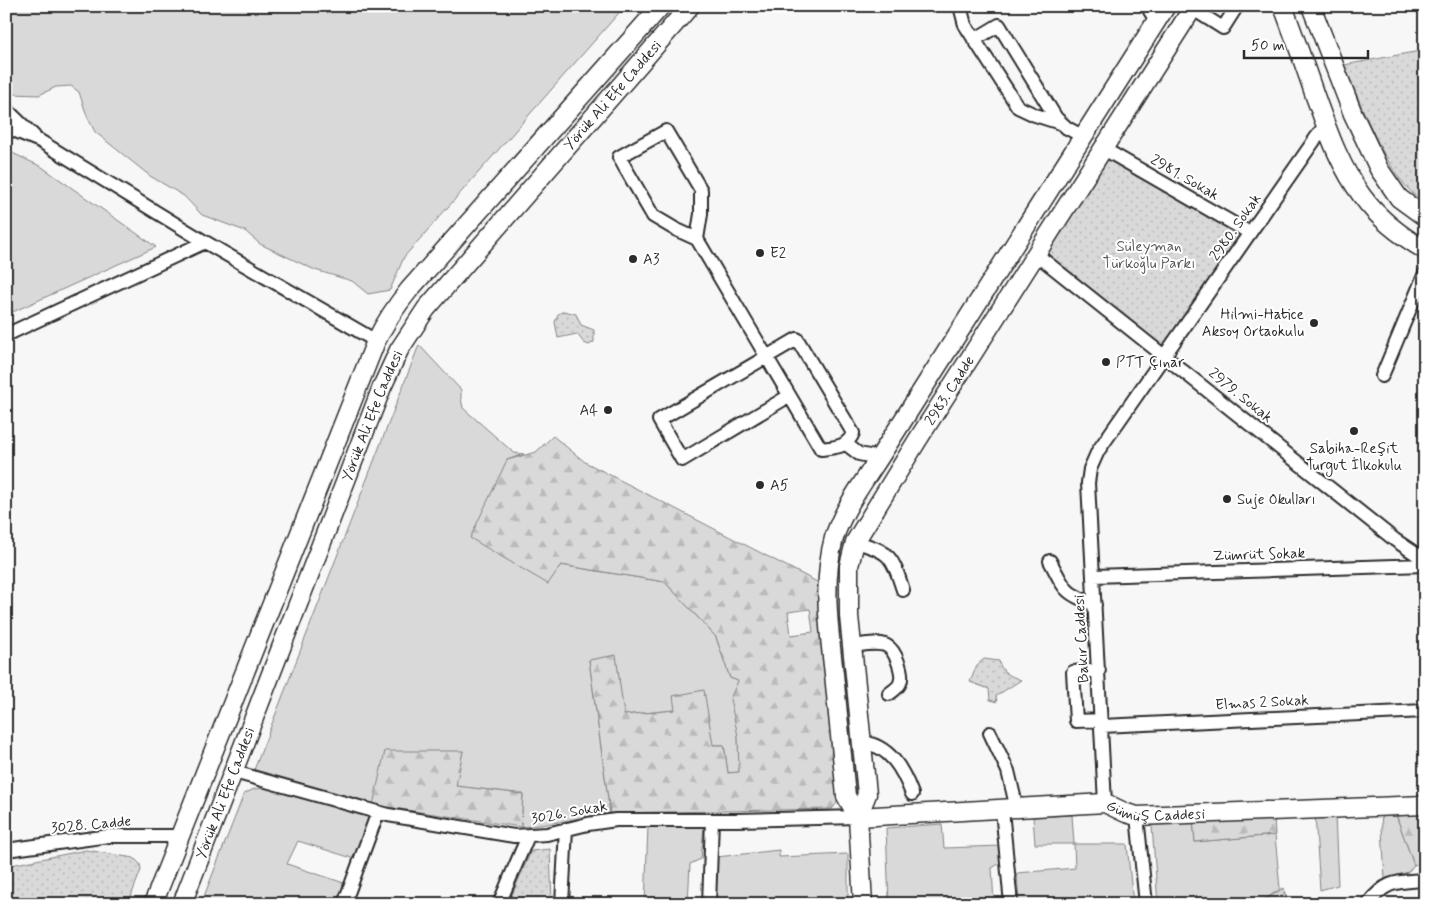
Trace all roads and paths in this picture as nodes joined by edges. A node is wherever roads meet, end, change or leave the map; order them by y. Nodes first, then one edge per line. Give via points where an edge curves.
1 (661, 6) edge
2 (690, 6) edge
3 (960, 6) edge
4 (1166, 6) edge
5 (1237, 6) edge
6 (1283, 6) edge
7 (1311, 6) edge
8 (1193, 8) edge
9 (1152, 14) edge
10 (974, 40) junction
11 (6, 109) edge
12 (1060, 123) junction
13 (1325, 125) junction
14 (6, 127) edge
15 (1084, 137) junction
16 (40, 141) junction
17 (1104, 149) junction
18 (1425, 217) edge
19 (1250, 233) junction
20 (696, 239) junction
21 (205, 242) junction
22 (1425, 250) edge
23 (1036, 254) junction
24 (1425, 273) edge
25 (6, 336) edge
26 (376, 341) junction
27 (399, 350) junction
28 (1165, 355) junction
29 (766, 357) junction
30 (1382, 376) dead end
31 (789, 396) junction
32 (846, 444) junction
33 (879, 458) junction
34 (1089, 472) joint
35 (853, 550) junction
36 (830, 559) junction
37 (1425, 560) edge
38 (1050, 561) dead end
39 (1425, 564) edge
40 (1094, 576) junction
41 (903, 590) dead end
42 (1095, 605) junction
43 (852, 646) junction
44 (1099, 670) junction
45 (889, 694) dead end
46 (1425, 711) edge
47 (1101, 723) junction
48 (990, 733) dead end
49 (861, 742) junction
50 (234, 772) junction
51 (912, 794) dead end
52 (1105, 804) junction
53 (1425, 805) edge
54 (1009, 809) junction
55 (378, 812) junction
56 (1137, 816) junction
57 (858, 817) junction
58 (712, 820) junction
59 (566, 829) junction
60 (179, 836) junction
61 (528, 836) junction
62 (6, 850) edge
63 (1425, 880) edge
64 (153, 904) edge
65 (182, 904) edge
66 (344, 904) edge
67 (500, 904) edge
68 (562, 904) edge
69 (709, 904) edge
70 (863, 904) edge
71 (1011, 904) edge
72 (1146, 904) edge
73 (1368, 904) edge

1 - 26 street, Yörük Ali Efe Caddesi via 409,290
2 - 27 street, Yörük Ali Efe Caddesi via 426,308
3 - 10 street via 964,23
4 - 9 street, 2983. Cadde
5 - 8 street via 1224,28
6 - 13 street
7 - 18 street via 1352,114 1379,169 1399,198
8 - 17 street, 2983. Cadde
9 - 15 street, 2983. Cadde
10 - 12 street via 1018,107
10 - 12 street via 999,25
11 - 16 street
12 - 15 street
13 - 19 street, 2980. Sokak
13 - 22 street via 1341,162 1362,197 1397,231
14 - 16 street
15 - 17 street
15 - 33 street, 2983. Cadde
16 - 21 street
17 - 19 street, 2981. Sokak
17 - 23 street, 2983. Cadde
19 - 28 street, 2980. Sokak
20 - 20 street via 701,190 666,131 619,157 653,216
20 - 29 street
21 - 25 street
21 - 26 street
23 - 28 street, 2979. Sokak
23 - 35 street, 2983. Cadde via 917,441
24 - 30 street
26 - 27 street
26 - 60 street, Yörük Ali Efe Caddesi
27 - 50 street, Yörük Ali Efe Caddesi
28 - 34 street, 2980. Sokak via 1098,451
28 - 37 street, 2979. Sokak
29 - 31 street
29 - 31 street via 659,420 682,460
29 - 32 street via 797,339 852,430
31 - 32 street via 821,449
32 - 33 street via 859,454
33 - 36 street, 2983. Cadde via 840,523
34 - 40 street, Bakır Caddesi
35 - 36 street
35 - 41 street via 878,548 886,554
35 - 43 street, 2983. Cadde via 849,599
36 - 57 street, 2983. Cadde via 830,632 846,796
38 - 42 street via 1068,592
39 - 40 street, Zümrüt Sokak
40 - 42 street, Bakır Caddesi
42 - 44 street, Bakır Caddesi
43 - 45 street via 882,645 891,650 901,679
43 - 49 street, 2983. Cadde
44 - 47 street, Bakır Caddesi
44 - 47 street, Elmas 2 Sokak via 1072,672 1076,721
46 - 47 street, Elmas 2 Sokak
47 - 52 street, Bakır Caddesi
48 - 54 street via 1008,771
49 - 51 street via 879,746 893,758
49 - 57 street, 2983. Cadde via 867,794
50 - 55 street, 3026. Sokak
50 - 65 street, Yörük Ali Efe Caddesi
52 - 54 street, Gümüş Caddesi
52 - 56 street, Gümüş Caddesi
53 - 56 street, Gümüş Caddesi
54 - 57 street, Gümüş Caddesi
54 - 71 street
55 - 61 street, 3026. Sokak
55 - 66 street
56 - 72 street
57 - 58 street, 3026. Sokak
57 - 70 street, 2983. Cadde
58 - 59 street, 3026. Sokak via 616,820
58 - 69 street
59 - 61 street, 3026. Sokak
59 - 68 street
60 - 62 street, 3028. Cadde via 108,836
60 - 64 street, Yörük Ali Efe Caddesi
61 - 67 street
63 - 73 street via 1385,886

